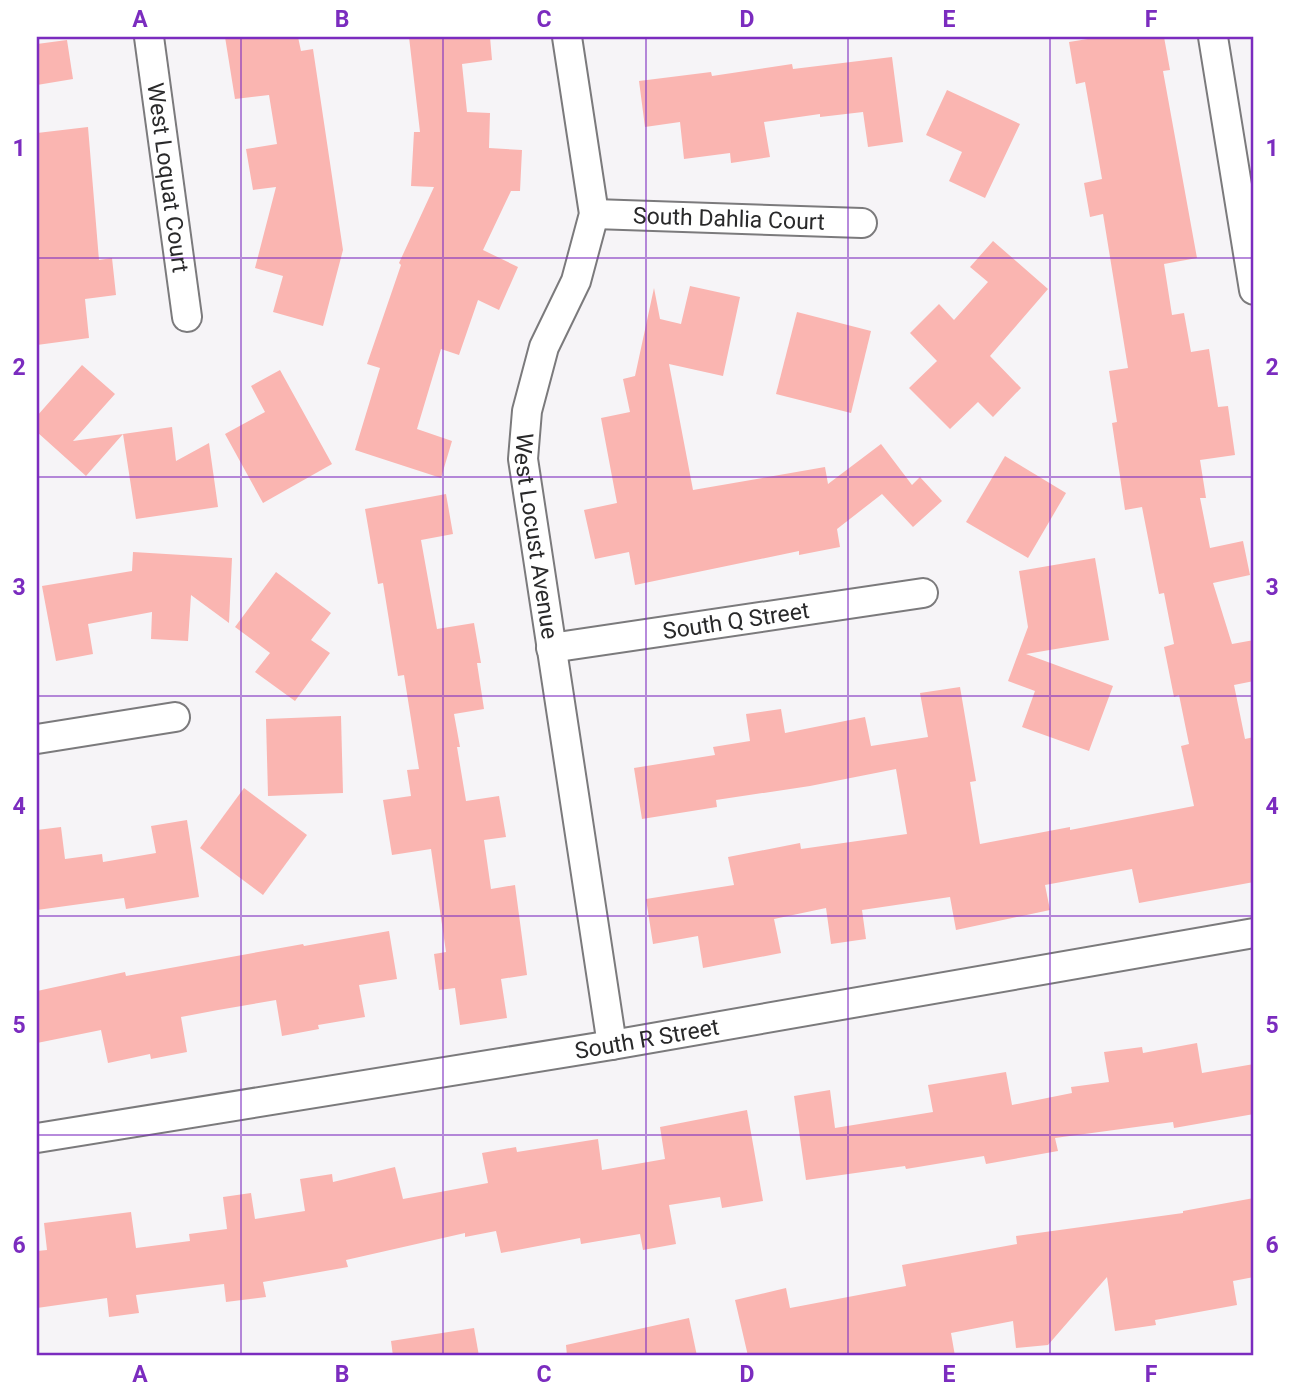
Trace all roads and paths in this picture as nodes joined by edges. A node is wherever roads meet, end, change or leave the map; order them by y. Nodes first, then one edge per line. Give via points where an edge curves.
1 (149, 37) edge
2 (567, 37) edge
3 (1213, 37) edge
4 (594, 214) junction
5 (862, 223) dead end
6 (1254, 290) edge
7 (187, 317) dead end
8 (923, 593) dead end
9 (551, 648) junction
10 (175, 717) dead end
11 (37, 739) edge
12 (1254, 933) edge
13 (612, 1045) junction
14 (37, 1138) edge

1 - 7 street, West Loquat Court
2 - 4 street, West Locust Avenue
3 - 6 street
4 - 5 street, South Dahlia Court
4 - 9 street, West Locust Avenue via 576,281 544,347 527,411 523,459
8 - 9 street, South Q Street
9 - 13 street, West Locust Avenue
10 - 11 street
12 - 13 street, South R Street
13 - 14 street, South R Street

